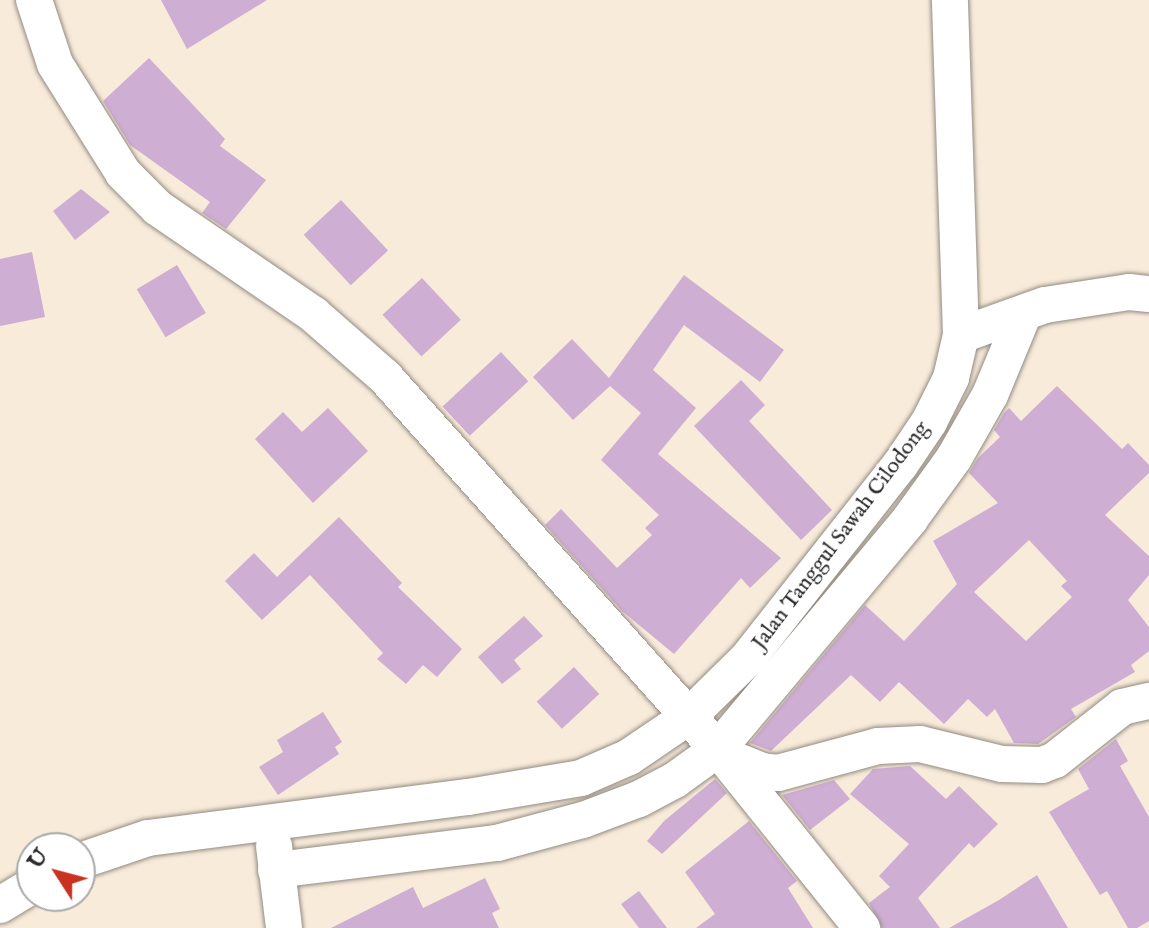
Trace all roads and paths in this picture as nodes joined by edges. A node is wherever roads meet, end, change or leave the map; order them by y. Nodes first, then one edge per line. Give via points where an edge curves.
1 (34, 0) edge
2 (950, 0) edge
3 (1149, 294) edge
4 (1024, 313) junction
5 (961, 335) junction
6 (803, 619) junction
7 (1149, 701) edge
8 (688, 717) junction
9 (720, 752) junction
10 (490, 794) junction
11 (271, 821) junction
12 (497, 843) junction
13 (96, 856) edge
14 (276, 870) junction
15 (284, 928) edge
16 (862, 928) edge

1 - 8 street via 55,64 130,181 180,225 314,315 385,377
2 - 5 street, Jalan Tanggul Sawah Cilodong
3 - 4 street via 1089,296
4 - 5 street
4 - 6 street via 990,395 910,519
5 - 6 street, Jalan Tanggul Sawah Cilodong via 951,378 929,422
6 - 8 street, Jalan Tanggul Sawah Cilodong via 748,658
6 - 9 street
7 - 9 street via 1122,707 1042,765 1002,764 920,744 878,746 778,773
8 - 9 street
8 - 10 street, Jalan Tanggul Sawah Cilodong via 629,757 581,778
9 - 12 street via 639,799
9 - 16 street
10 - 11 street, Jalan Tanggul Sawah Cilodong
10 - 12 street
11 - 13 street, Jalan Tanggul Sawah Cilodong via 148,838
11 - 14 street
12 - 14 street
14 - 15 street

